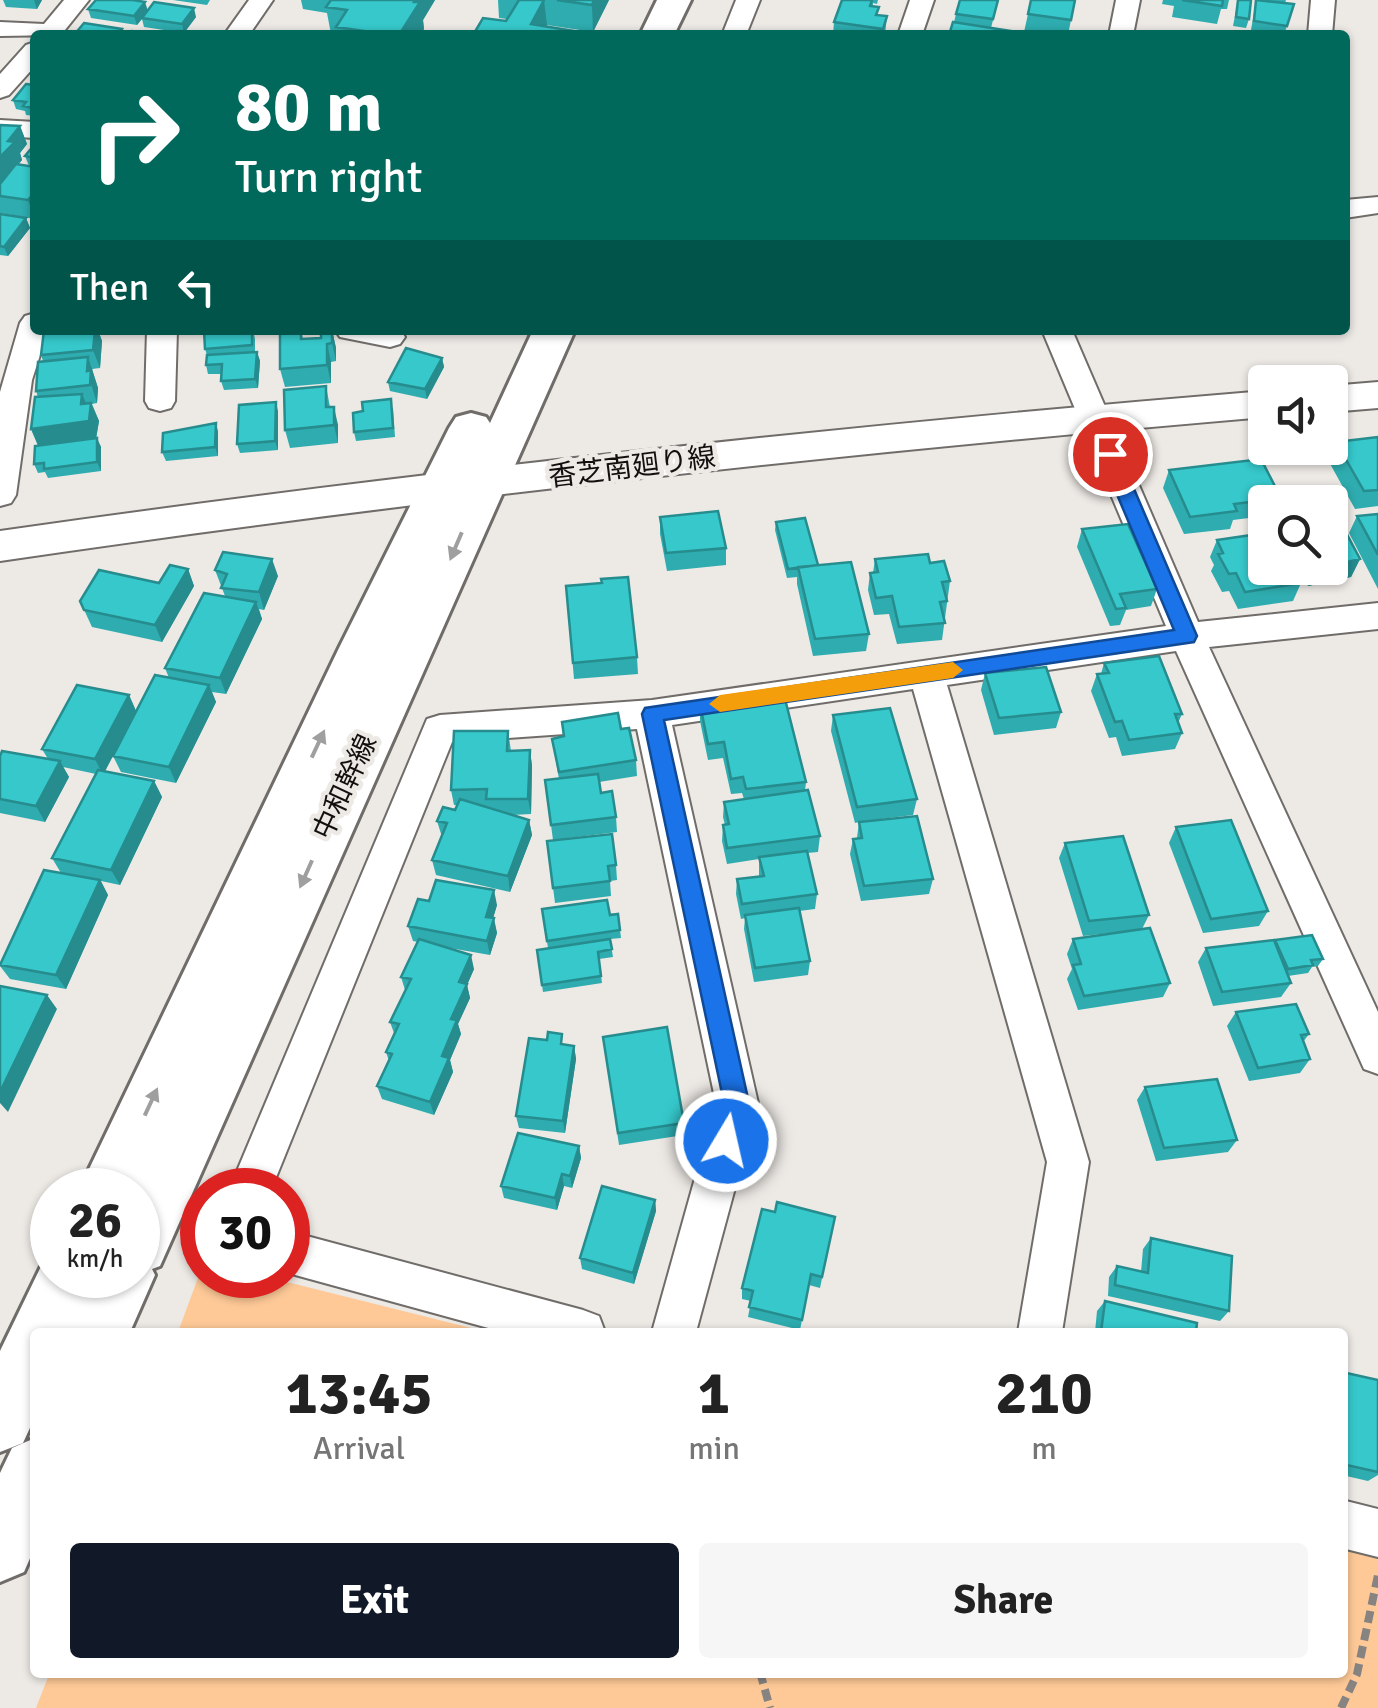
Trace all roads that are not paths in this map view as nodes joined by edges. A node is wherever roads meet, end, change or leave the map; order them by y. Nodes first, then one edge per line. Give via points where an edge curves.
1 (77, 0) edge
2 (261, 0) edge
3 (674, 0) edge
4 (706, 0) edge
5 (748, 0) edge
6 (922, 0) edge
7 (1128, 0) edge
8 (1324, 0) edge
9 (0, 29) edge
10 (52, 30) edge
11 (240, 30) edge
12 (659, 30) edge
13 (692, 30) edge
14 (736, 30) edge
15 (912, 30) edge
16 (1122, 30) edge
17 (1321, 30) edge
18 (30, 36) edge
19 (30, 55) edge
20 (0, 90) edge
21 (0, 128) edge
22 (30, 130) edge
23 (1378, 206) edge
24 (1350, 209) edge
25 (31, 335) edge
26 (162, 335) edge
27 (375, 335) edge
28 (516, 335) edge
29 (551, 335) edge
30 (1059, 335) edge
31 (390, 338) dead end
32 (1378, 395) edge
33 (1348, 398) edge
34 (160, 401) dead end
35 (1248, 405) edge
36 (1094, 418) junction
37 (462, 486) junction
38 (0, 495) edge
39 (0, 546) edge
40 (1378, 616) edge
41 (1187, 636) junction
42 (926, 674) junction
43 (652, 714) junction
44 (1378, 1056) edge
45 (120, 1168) edge
46 (259, 1168) edge
47 (160, 1193) edge
48 (310, 1258) edge
49 (58, 1298) edge
50 (114, 1298) edge
51 (44, 1328) edge
52 (100, 1328) edge
53 (568, 1328) edge
54 (675, 1328) edge
55 (1041, 1328) edge
56 (30, 1357) edge
57 (0, 1420) edge
58 (30, 1482) edge
59 (1348, 1526) edge
60 (1378, 1533) edge
61 (0, 1548) edge

1 - 10 street
2 - 11 street
3 - 12 main road
4 - 13 main road
5 - 14 street
6 - 15 street
7 - 16 street
8 - 17 street
9 - 18 street
19 - 20 street
21 - 22 street
23 - 24 street
25 - 38 street via 17,380
26 - 34 street
27 - 31 street
28 - 37 main road, 中和幹線
29 - 37 main road, 中和幹線
30 - 36 street
32 - 33 street
35 - 36 street, 香芝南廻り線
36 - 37 street, 香芝南廻り線
36 - 41 street
37 - 39 street, 香芝南廻り線 via 284,503
45 -> 37 main road, 中和幹線
37 -> 47 main road, 中和幹線
40 - 41 street
41 - 42 street
41 - 44 street
42 - 43 street
42 - 55 street via 1068,1162
43 - 46 street via 440,729
43 - 54 street via 736,1103
48 - 53 street
49 - 51 main road
50 - 52 main road
56 - 57 main road
58 - 61 main road
59 - 60 street

